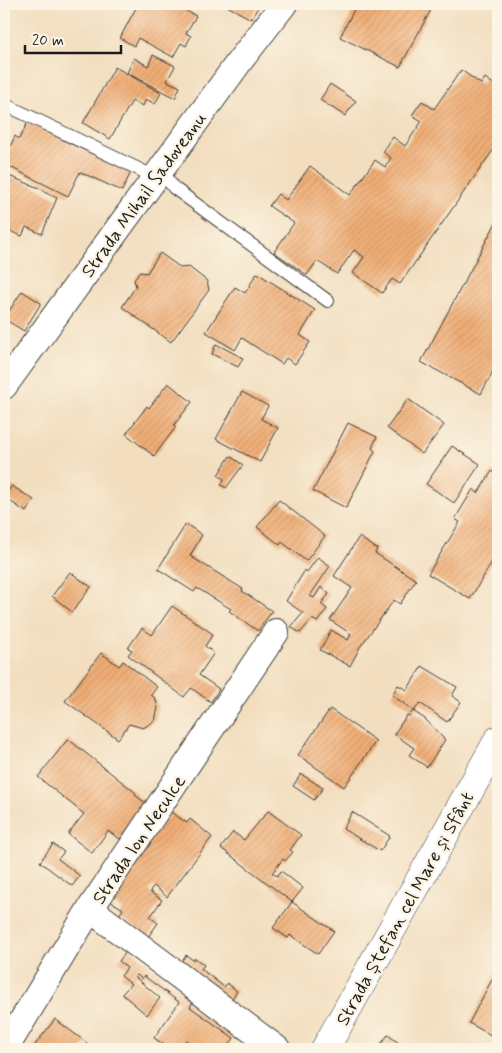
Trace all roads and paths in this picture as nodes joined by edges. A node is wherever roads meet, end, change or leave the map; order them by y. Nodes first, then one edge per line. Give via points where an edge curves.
1 (284, 4) edge
2 (4, 104) edge
3 (158, 174) junction
4 (328, 302) dead end
5 (4, 386) edge
6 (276, 632) dead end
7 (498, 740) edge
8 (90, 909) junction
9 (5, 1049) edge
10 (277, 1049) edge
11 (324, 1049) edge

1 - 3 street, Strada Mihail Sadoveanu
2 - 3 lane
3 - 4 lane
3 - 5 street, Strada Mihail Sadoveanu
6 - 8 street, Strada Ion Neculce
7 - 11 street, Strada Ștefan cel Mare și Sfânt
8 - 9 street, Strada Ion Neculce
8 - 10 street

